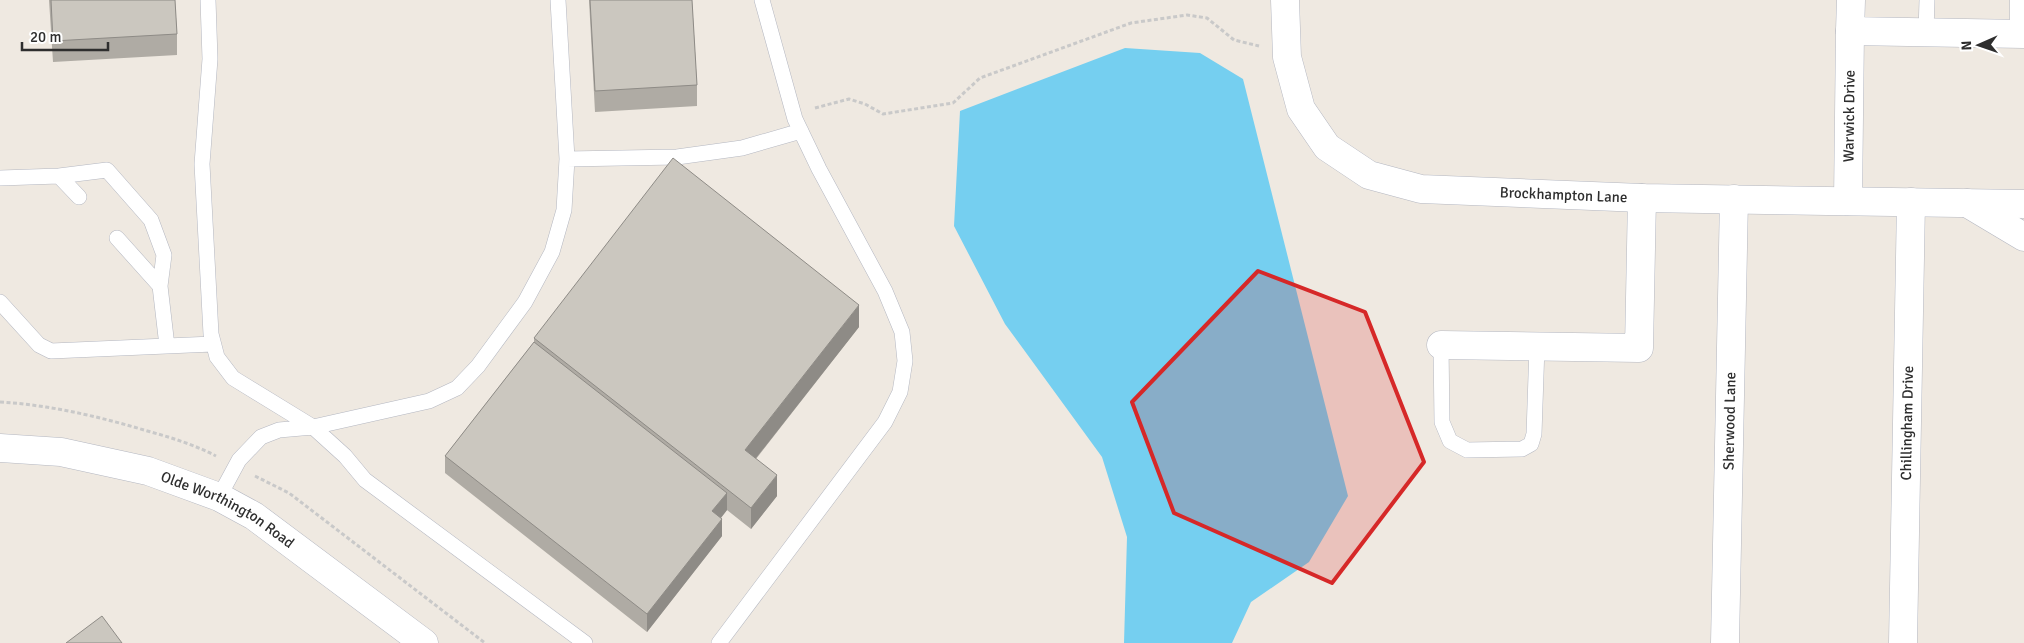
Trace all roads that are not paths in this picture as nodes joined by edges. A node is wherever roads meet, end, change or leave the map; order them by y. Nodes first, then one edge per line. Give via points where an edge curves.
1 (208, 0) edge
2 (558, 0) edge
3 (762, 0) edge
4 (1285, 0) edge
5 (1850, 0) edge
6 (1927, 0) edge
7 (2024, 0) edge
8 (1850, 31) junction
9 (1926, 32) junction
10 (801, 131) junction
11 (566, 159) junction
12 (59, 176) junction
13 (0, 178) edge
14 (79, 197) dead end
15 (1642, 198) junction
16 (1734, 199) junction
17 (1848, 201) junction
18 (1912, 202) junction
19 (1966, 202) junction
20 (2024, 204) edge
21 (2024, 237) edge
22 (117, 238) dead end
23 (160, 286) junction
24 (0, 302) edge
25 (213, 344) junction
26 (1441, 345) joint
27 (167, 346) junction
28 (1537, 346) junction
29 (313, 427) junction
30 (0, 448) edge
31 (219, 497) junction
32 (424, 643) edge
33 (585, 643) edge
34 (720, 643) edge
35 (1725, 643) edge
36 (1903, 643) edge

1 - 25 lane via 210,59 202,164
2 - 11 lane
3 - 10 lane
4 - 15 street, Brockhampton Lane via 1287,57 1302,108 1327,147 1369,174 1421,189
5 - 8 street, Warwick Drive
6 - 9 lane
7 - 9 street via 2024,34
8 - 9 street
8 - 17 street, Warwick Drive
10 - 11 lane via 742,148 677,157
10 - 34 lane via 885,291 902,332 905,361 900,392 885,422
11 - 29 lane via 564,210 552,252 525,302 458,388 429,401
12 - 13 lane
12 - 14 lane
12 - 23 lane via 107,170 151,220 164,255
15 - 16 street, Brockhampton Lane
15 - 28 street via 1639,348
16 - 17 street, Brockhampton Lane
16 - 35 street, Sherwood Lane
17 - 18 street, Brockhampton Lane
18 - 19 street, Brockhampton Lane
18 - 36 street, Chillingham Drive
19 - 20 street, Brockhampton Lane
19 - 21 street
22 - 23 lane
23 - 27 lane
24 - 27 lane via 39,345 51,351
25 - 27 lane
25 - 29 lane via 217,358 233,378
26 - 28 street
26 - 28 lane via 1442,422 1450,441 1468,450 1522,449 1531,444
29 - 31 lane via 279,430 261,437 240,460
29 - 33 lane via 345,456 365,480
30 - 31 street, Olde Worthington Road via 61,452 148,471
31 - 32 street, Olde Worthington Road via 254,516

